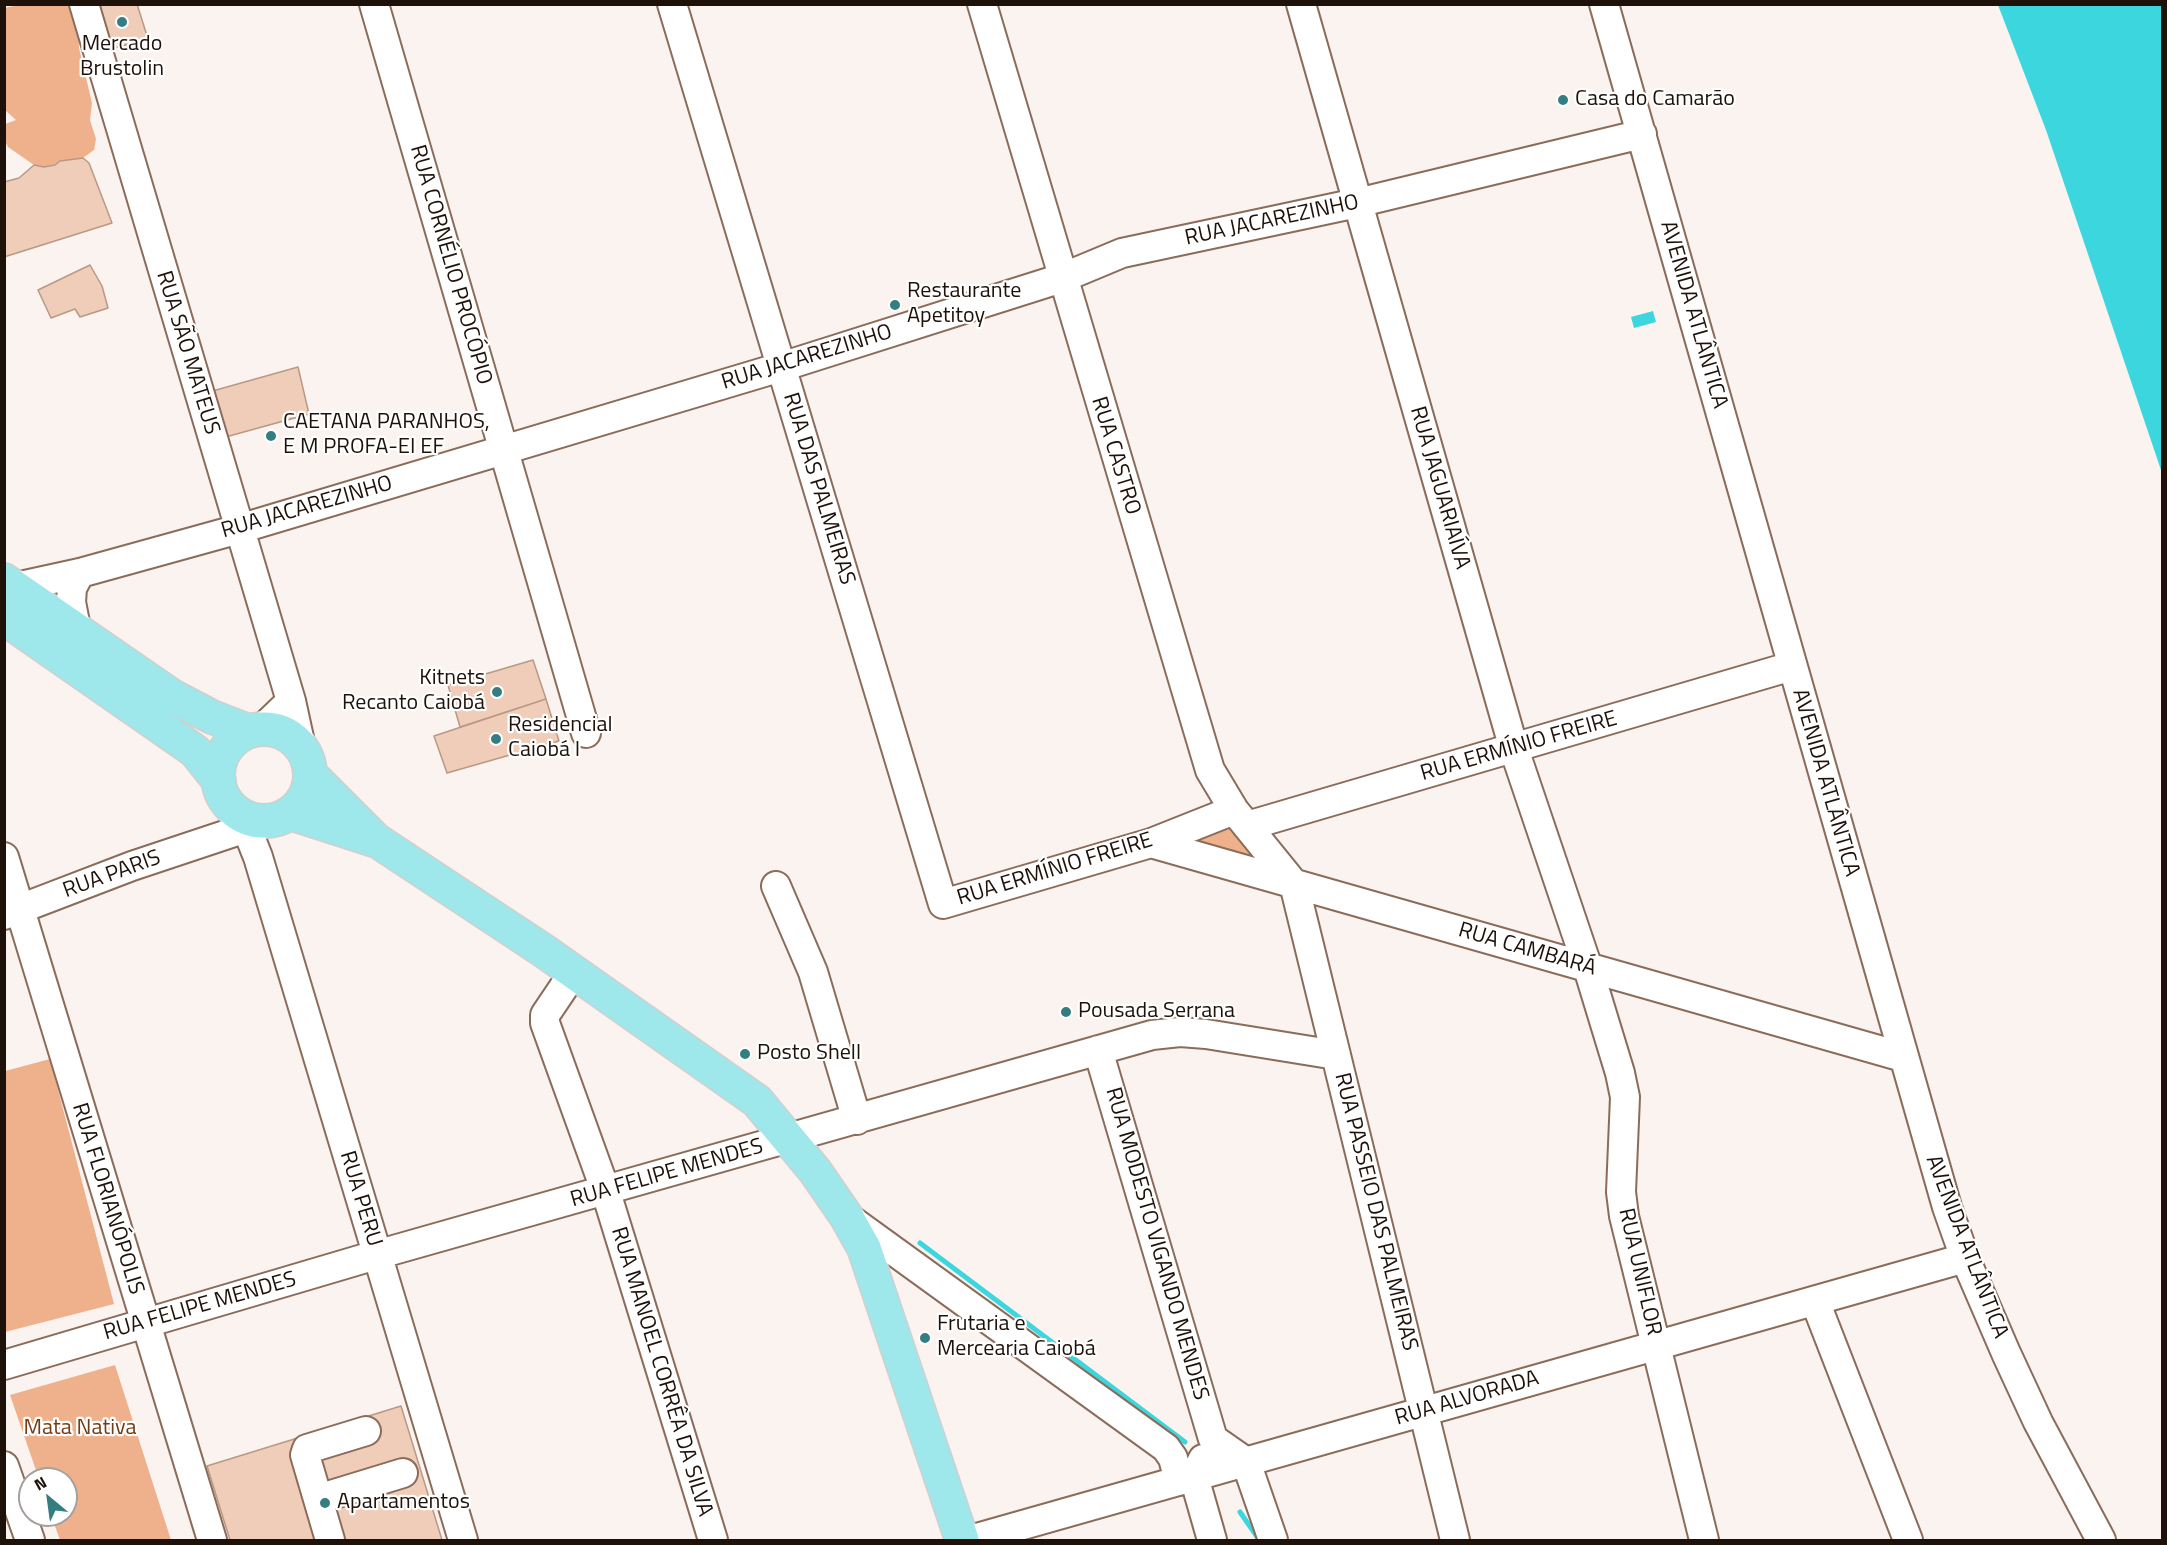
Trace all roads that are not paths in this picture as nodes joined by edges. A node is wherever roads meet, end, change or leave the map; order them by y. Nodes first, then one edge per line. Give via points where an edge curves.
1 (84, 4) edge
2 (374, 4) edge
3 (672, 4) edge
4 (982, 4) edge
5 (1300, 4) edge
6 (1604, 4) edge
7 (1642, 134) junction
8 (1358, 202) junction
9 (1062, 278) junction
10 (781, 367) junction
11 (504, 450) junction
12 (239, 529) junction
13 (80, 573) junction
14 (10, 583) edge
15 (4, 618) edge
16 (76, 628) junction
17 (1792, 666) junction
18 (291, 701) junction
19 (256, 730) junction
20 (586, 733) dead end
21 (1514, 749) junction
22 (306, 761) junction
23 (219, 781) junction
24 (1240, 818) junction
25 (254, 821) junction
26 (376, 840) junction
27 (1151, 843) junction
28 (4, 857) edge
29 (1294, 884) junction
30 (776, 886) dead end
31 (943, 904) joint
32 (13, 913) edge
33 (1588, 968) junction
34 (574, 972) junction
35 (1098, 1050) junction
36 (1336, 1055) junction
37 (1903, 1057) junction
38 (857, 1120) junction
39 (789, 1140) junction
40 (606, 1192) junction
41 (846, 1216) junction
42 (376, 1255) junction
43 (1965, 1258) junction
44 (1815, 1300) junction
45 (145, 1324) junction
46 (1656, 1346) junction
47 (4, 1365) edge
48 (1424, 1412) junction
49 (366, 1431) dead end
50 (1213, 1439) junction
51 (1245, 1462) junction
52 (4, 1466) edge
53 (403, 1473) dead end
54 (1186, 1479) junction
55 (318, 1499) junction
56 (30, 1540) edge
57 (212, 1540) edge
58 (330, 1540) edge
59 (463, 1540) edge
60 (713, 1540) edge
61 (962, 1540) edge
62 (970, 1540) edge
63 (1212, 1540) edge
64 (1274, 1540) edge
65 (1455, 1540) edge
66 (1704, 1540) edge
67 (1908, 1540) edge
68 (2101, 1540) edge

1 - 12 street, RUA SÃO MATEUS
2 - 11 street, RUA CORNÉLIO PROCÓPIO
3 - 10 street, RUA DAS PALMEIRAS
4 - 9 street, RUA CASTRO
5 - 8 street, RUA JAGUARIAÍVA
6 - 7 street, AVENIDA ATLÂNTICA
7 - 8 street, RUA JACAREZINHO
7 - 17 street, AVENIDA ATLÂNTICA
8 - 9 street, RUA JACAREZINHO via 1122,253
8 - 21 street, RUA JAGUARIAÍVA
9 - 10 street, RUA JACAREZINHO
9 - 24 street, RUA CASTRO via 1201,744 1210,770
10 - 11 street, RUA JACAREZINHO
10 - 31 street, RUA DAS PALMEIRAS
11 - 12 street, RUA JACAREZINHO
11 - 20 street, RUA CORNÉLIO PROCÓPIO
12 - 13 street, RUA JACAREZINHO
12 - 18 street, RUA SÃO MATEUS
13 - 14 street, RUA JACAREZINHO
13 - 16 street via 72,588
14 - 16 main road
15 - 23 main road via 195,751
16 - 19 main road via 172,696 212,717
17 - 21 street, RUA ERMÍNIO FREIRE
17 - 37 street, AVENIDA ATLÂNTICA
18 - 19 street
18 - 22 street, RUA SÃO MATEUS
19 - 22 main road via 284,734
19 - 23 main road via 235,739 225,751 219,765
21 - 24 street, RUA ERMÍNIO FREIRE
21 - 33 street, RUA JAGUARIAÍVA
22 - 25 main road via 308,789 301,803
22 - 26 main road
23 - 25 main road via 228,804
24 - 27 street, RUA ERMÍNIO FREIRE
24 - 29 street, RUA CASTRO
25 - 26 main road
25 - 32 street, RUA PARIS
25 - 42 street, RUA PERU via 261,840 258,857
26 - 34 main road
27 - 29 street, RUA CAMBARÁ
27 - 31 street, RUA ERMÍNIO FREIRE
28 - 32 street, RUA FLORIANÓPOLIS
29 - 33 street, RUA CAMBARÁ
29 - 36 street, RUA PASSEIO DAS PALMEIRAS
30 - 38 street via 813,972
32 - 45 street, RUA FLORIANÓPOLIS
33 - 37 street, RUA CAMBARÁ
33 - 46 street, RUA UNIFLOR via 1625,1097 1621,1192
34 - 39 main road via 757,1101
34 - 40 street, RUA MANOEL CORRÊA DA SILVA via 545,1015 545,1023
35 - 36 street, RUA FELIPE MENDES via 1152,1035 1180,1032
35 - 38 street, RUA FELIPE MENDES
35 - 50 street, RUA MODESTO VIGANDO MENDES
36 - 48 street, RUA PASSEIO DAS PALMEIRAS
37 - 43 street, AVENIDA ATLÂNTICA
38 - 39 street, RUA FELIPE MENDES
39 - 40 street, RUA FELIPE MENDES
39 - 41 main road
40 - 42 street, RUA FELIPE MENDES
40 - 60 street, RUA MANOEL CORRÊA DA SILVA
41 - 54 street via 1166,1448
41 - 61 main road via 876,1281
42 - 45 street, RUA FELIPE MENDES
42 - 59 street, RUA PERU
43 - 44 street, RUA ALVORADA
43 - 68 street, AVENIDA ATLÂNTICA via 2038,1422
44 - 46 street, RUA ALVORADA
44 - 67 street
45 - 47 street, RUA FELIPE MENDES
45 - 57 street, RUA FLORIANÓPOLIS
46 - 48 street, RUA ALVORADA
46 - 66 street, RUA UNIFLOR
48 - 51 street, RUA ALVORADA
48 - 65 street, RUA PASSEIO DAS PALMEIRAS
49 - 55 street via 307,1449 305,1461
50 - 51 street
50 - 54 street
51 - 54 street, RUA ALVORADA
51 - 64 street
52 - 56 street
53 - 55 street
54 - 62 street, RUA ALVORADA
54 - 63 street
55 - 58 street

